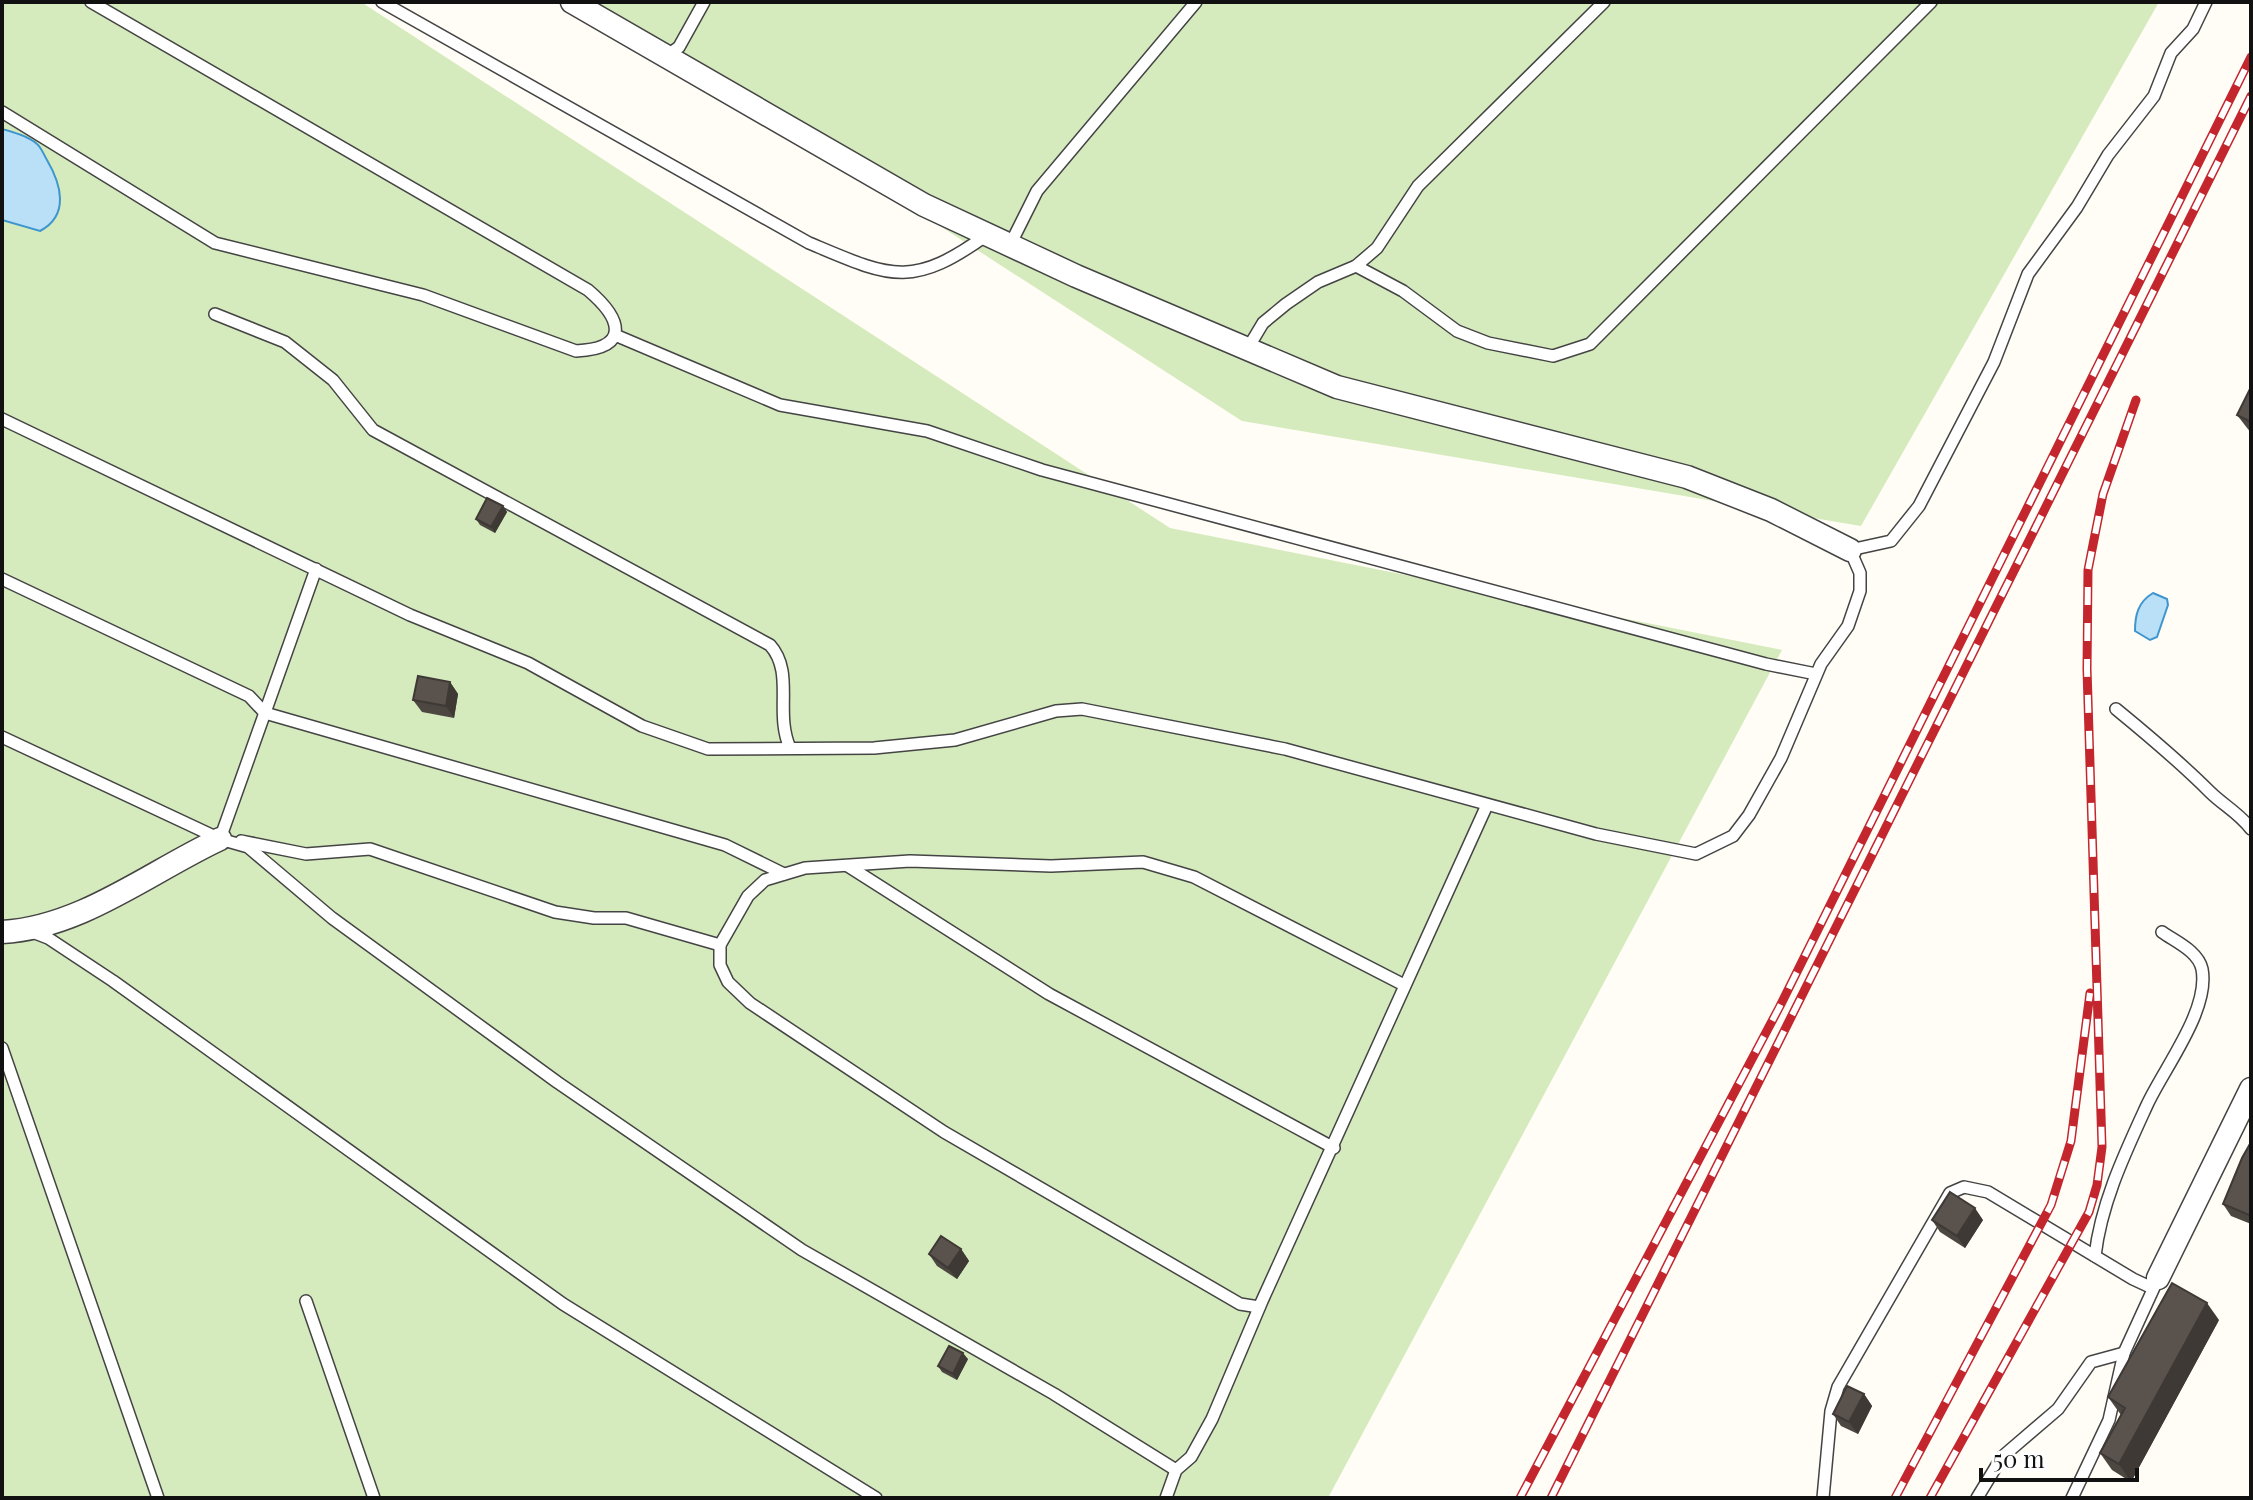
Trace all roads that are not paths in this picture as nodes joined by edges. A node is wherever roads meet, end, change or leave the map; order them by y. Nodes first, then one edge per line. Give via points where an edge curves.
1 (91, 2) edge
2 (382, 2) edge
3 (572, 2) edge
4 (704, 2) edge
5 (1196, 2) edge
6 (1604, 2) edge
7 (1931, 2) edge
8 (2206, 2) edge
9 (668, 55) junction
10 (2, 112) edge
11 (988, 234) junction
12 (1010, 245) junction
13 (1356, 266) junction
14 (215, 314) dead end
15 (615, 335) junction
16 (1248, 348) junction
17 (2, 419) edge
18 (1850, 550) junction
19 (316, 569) junction
20 (2, 579) edge
21 (1816, 674) junction
22 (2116, 709) dead end
23 (265, 713) junction
24 (2, 737) edge
25 (790, 748) junction
26 (1487, 805) junction
27 (2251, 829) edge
28 (220, 839) junction
29 (848, 866) junction
30 (784, 874) junction
31 (26, 929) junction
32 (2, 932) edge
33 (2162, 932) dead end
34 (720, 945) junction
35 (1404, 985) junction
36 (2, 1048) edge
37 (2251, 1089) edge
38 (1334, 1148) junction
39 (2095, 1256) junction
40 (2158, 1278) junction
41 (306, 1301) dead end
42 (1259, 1307) junction
43 (2124, 1353) junction
44 (1176, 1470) junction
45 (158, 1498) edge
46 (374, 1498) edge
47 (876, 1498) edge
48 (1166, 1498) edge
49 (1823, 1498) edge
50 (1977, 1498) edge
51 (2072, 1498) edge

1 - 15 lane via 588,290 608,307
2 - 11 lane via 809,243 877,272 923,271 956,258
3 - 9 street
4 - 9 lane via 679,47
5 - 12 lane via 1037,191
6 - 13 lane via 1418,186 1377,248
7 - 13 lane via 1590,344 1571,353 1553,356 1457,331 1403,291
8 - 18 lane via 2193,29 2171,53 2154,96 2028,274 1994,362 1919,506 1891,541
9 - 11 street via 924,205
10 - 15 lane via 215,243 423,295 576,351 604,347
11 - 12 street
12 - 16 street
13 - 16 lane via 1318,282 1286,304 1263,323
14 - 25 lane via 285,342 333,380 373,430 770,645 783,669 781,728
15 - 21 lane via 780,405 927,431 1042,470
16 - 18 street via 1337,387 1687,477 1771,510
17 - 19 lane
18 - 21 lane via 1860,573 1860,591 1848,626
19 - 23 lane
19 - 25 lane via 528,663 642,726 708,749
20 - 23 lane via 249,696
21 - 26 lane via 1781,758 1749,815 1733,836 1713,848 1696,854 1659,848
22 - 27 lane via 2183,763
23 - 28 lane
23 - 30 lane via 725,845
24 - 28 lane
25 - 26 lane via 874,748 955,740 1056,711 1082,709 1285,749
26 - 35 lane
28 - 31 street via 110,897
28 - 34 lane via 306,854 370,849 555,912 626,918
28 - 44 lane via 248,847 332,918 544,1073 802,1250
29 - 30 lane
29 - 35 lane via 910,861 1051,866 1143,862 1194,877
29 - 38 lane via 1049,994
30 - 34 lane via 765,880 748,896
31 - 32 street
31 - 47 lane via 113,981 563,1304
33 - 39 lane via 2195,954 2202,968 2201,993 2099,1219
34 - 42 lane via 720,965 728,982 750,1003 944,1132 1240,1304
35 - 38 lane
36 - 45 lane
37 - 40 street
38 - 42 lane
39 - 40 lane via 2148,1286
39 - 49 lane via 1988,1192 1964,1187 1950,1193 1838,1387
40 - 43 lane
41 - 46 lane
42 - 44 lane via 1212,1419 1191,1457
43 - 50 lane via 2091,1362 2058,1409 2002,1457
43 - 51 lane via 2109,1420
44 - 48 lane

